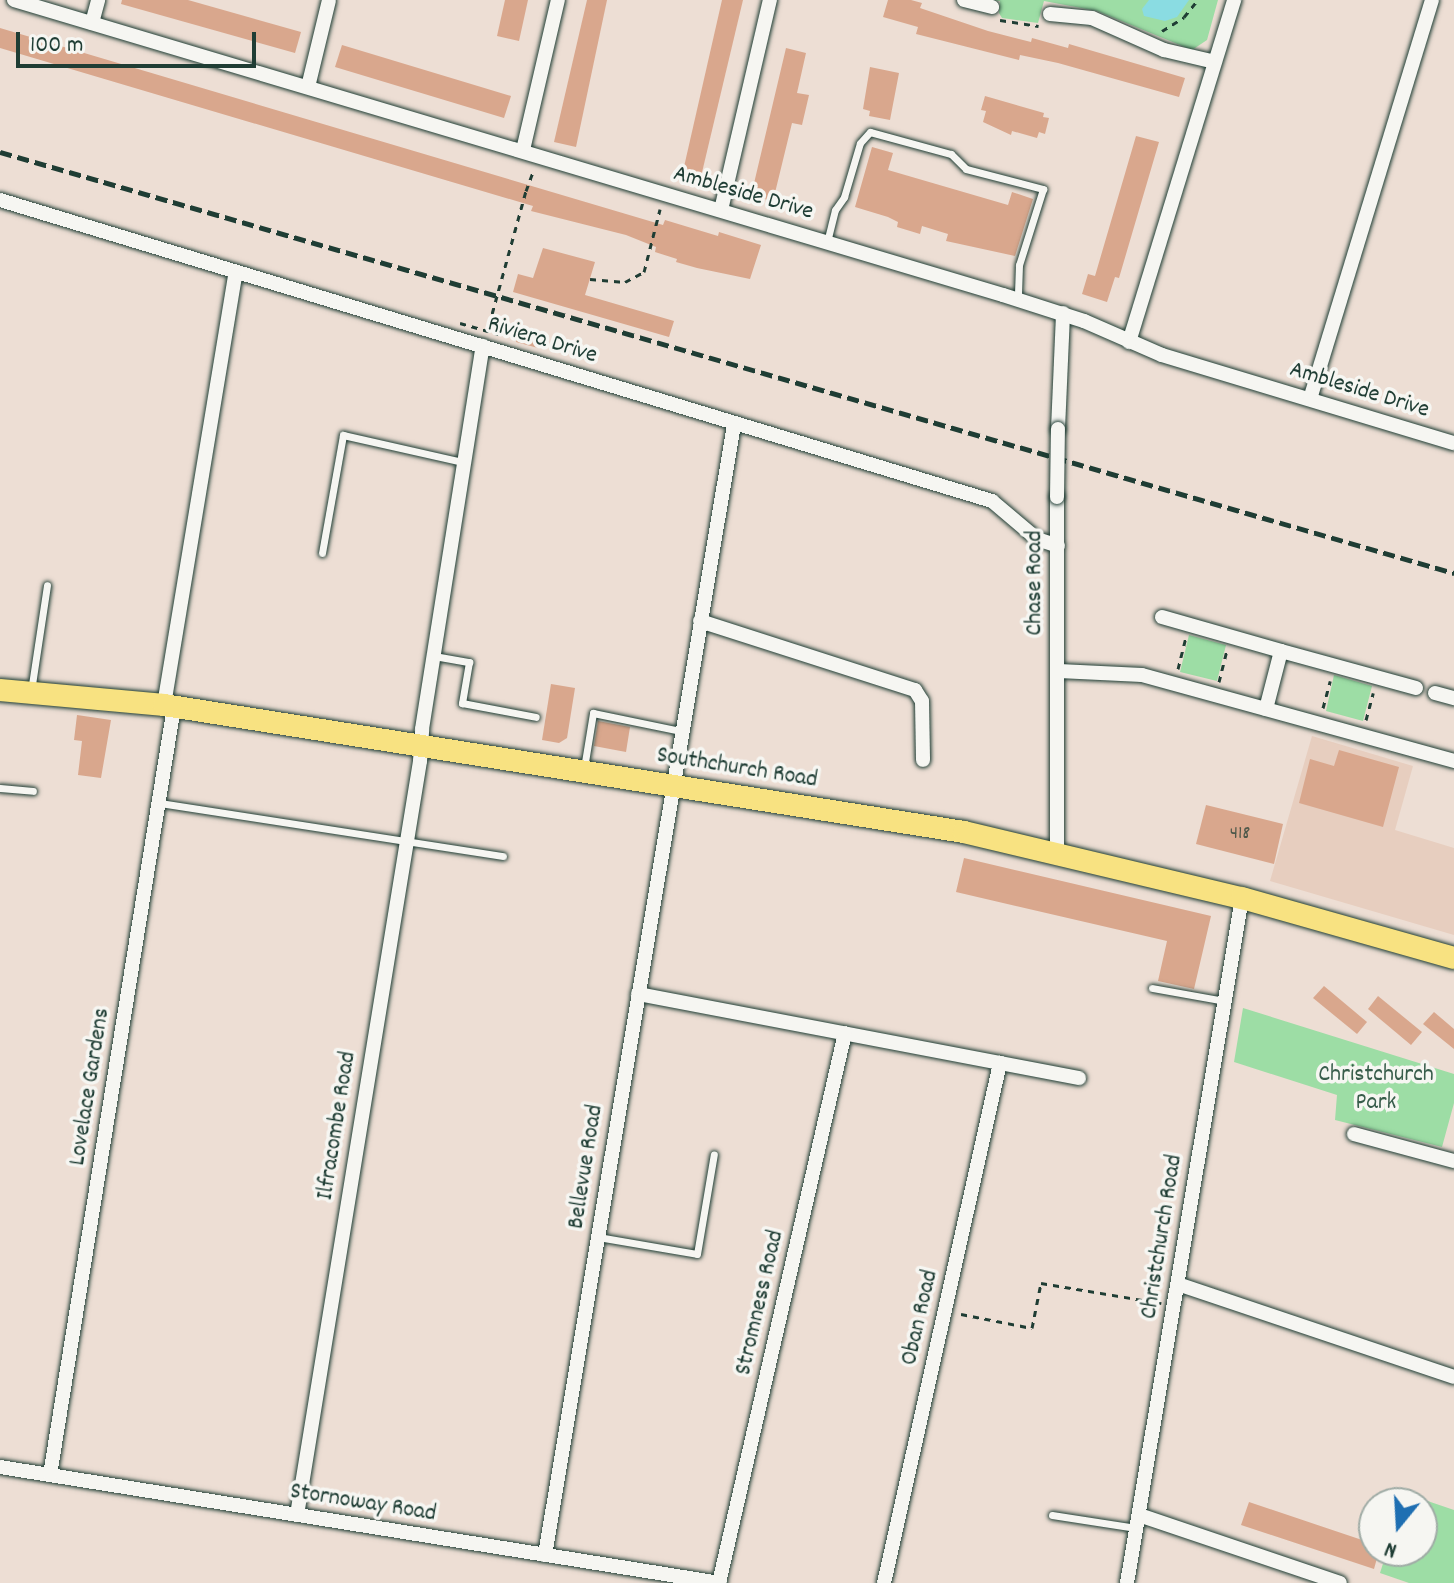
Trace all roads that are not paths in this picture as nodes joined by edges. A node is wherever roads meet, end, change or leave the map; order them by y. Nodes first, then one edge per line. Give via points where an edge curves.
1 (14, 0) edge
2 (98, 0) edge
3 (329, 0) edge
4 (558, 0) edge
5 (770, 0) edge
6 (964, 0) edge
7 (1234, 0) edge
8 (1432, 0) edge
9 (992, 7) road end
10 (1050, 14) road end
11 (92, 23) junction
12 (1215, 62) junction
13 (308, 87) junction
14 (523, 150) junction
15 (0, 200) edge
16 (721, 210) junction
17 (827, 242) junction
18 (236, 272) junction
19 (1018, 300) junction
20 (1063, 313) junction
21 (1129, 342) junction
22 (483, 346) junction
23 (1310, 399) junction
24 (734, 424) junction
25 (1454, 443) edge
26 (466, 462) junction
27 (1058, 546) junction
28 (322, 553) dead end
29 (47, 585) dead end
30 (1162, 617) dead end
31 (700, 621) junction
32 (1281, 651) junction
33 (434, 656) junction
34 (1059, 671) junction
35 (1416, 688) dead end
36 (0, 690) edge
37 (31, 693) junction
38 (1435, 693) dead end
39 (1454, 698) edge
40 (169, 706) junction
41 (1266, 709) junction
42 (536, 717) dead end
43 (681, 731) junction
44 (421, 744) junction
45 (923, 760) dead end
46 (1454, 761) edge
47 (583, 771) junction
48 (671, 785) junction
49 (0, 788) edge
50 (33, 791) dead end
51 (160, 803) junction
52 (406, 841) junction
53 (1057, 853) junction
54 (503, 856) dead end
55 (1242, 898) junction
56 (1454, 958) edge
57 (1152, 988) dead end
58 (638, 994) junction
59 (1225, 1001) junction
60 (845, 1033) junction
61 (1000, 1063) junction
62 (1079, 1078) dead end
63 (1354, 1134) dead end
64 (714, 1154) dead end
65 (1454, 1161) edge
66 (598, 1237) junction
67 (1178, 1284) junction
68 (1454, 1377) edge
69 (0, 1467) edge
70 (50, 1475) junction
71 (297, 1515) junction
72 (1052, 1515) dead end
73 (1137, 1522) junction
74 (545, 1555) junction
75 (720, 1583) edge
76 (884, 1583) edge
77 (1127, 1583) edge
78 (1340, 1583) edge

1 - 11 street, Ambleside Drive
2 - 11 street
3 - 13 street
4 - 14 street
5 - 16 street
6 - 9 street
7 - 12 street
8 - 23 street
10 - 12 street via 1092,18 1150,45
11 - 13 street, Ambleside Drive
12 - 21 street
13 - 14 street, Ambleside Drive
14 - 16 street, Ambleside Drive
15 - 18 street, Riviera Drive
16 - 17 street, Ambleside Drive
17 - 19 street, Ambleside Drive
17 - 19 lane via 860,143 870,132 951,154 966,169 1043,189 1019,265
18 - 22 street, Riviera Drive
18 - 40 street, Lovelace Gardens
19 - 20 street, Ambleside Drive
20 - 21 street, Ambleside Drive
20 - 27 street, Chase Road, bridge
21 - 23 street, Ambleside Drive
22 - 24 street, Riviera Drive
22 - 26 street, Ilfracombe Road
23 - 25 street, Ambleside Drive
24 - 27 street, Riviera Drive via 992,501 1037,539
24 - 31 street, Bellevue Road
26 - 28 lane via 343,435
26 - 33 street, Ilfracombe Road
27 - 34 street, Chase Road
29 - 37 lane
30 - 32 street
31 - 43 street, Bellevue Road
31 - 45 street via 915,690 922,701
32 - 35 street
32 - 41 street
33 - 42 lane via 469,662 462,703
33 - 44 street, Ilfracombe Road
34 - 41 street via 1142,675
34 - 53 street, Chase Road
36 - 37 main road, Southchurch Road
37 - 40 main road, Southchurch Road
38 - 39 street
40 - 44 main road, Southchurch Road
40 - 51 street, Lovelace Gardens
41 - 46 street
43 - 47 lane via 593,713
43 - 48 street, Bellevue Road
44 - 47 main road, Southchurch Road
44 - 52 street, Ilfracombe Road
47 - 48 main road, Southchurch Road
48 - 53 main road, Southchurch Road via 964,832
48 - 58 street, Bellevue Road
49 - 50 lane
51 - 52 lane
51 - 70 street, Lovelace Gardens
52 - 54 lane
52 - 71 street, Ilfracombe Road
53 - 55 main road, Southchurch Road
55 - 56 main road, Southchurch Road
55 - 59 street, Christchurch Road
57 - 59 lane
58 - 60 street
58 - 66 street, Bellevue Road
59 - 67 street, Christchurch Road
60 - 61 street
60 - 75 street, Stromness Road
61 - 62 street
61 - 76 street, Oban Road
63 - 65 street
64 - 66 lane via 697,1254
66 - 74 street, Bellevue Road
67 - 68 street
67 - 73 street, Christchurch Road
69 - 70 street, Stornoway Road
70 - 71 street, Stornoway Road
71 - 74 street, Stornoway Road
72 - 73 lane
73 - 77 street, Christchurch Road
73 - 78 street
74 - 75 street, Stornoway Road

